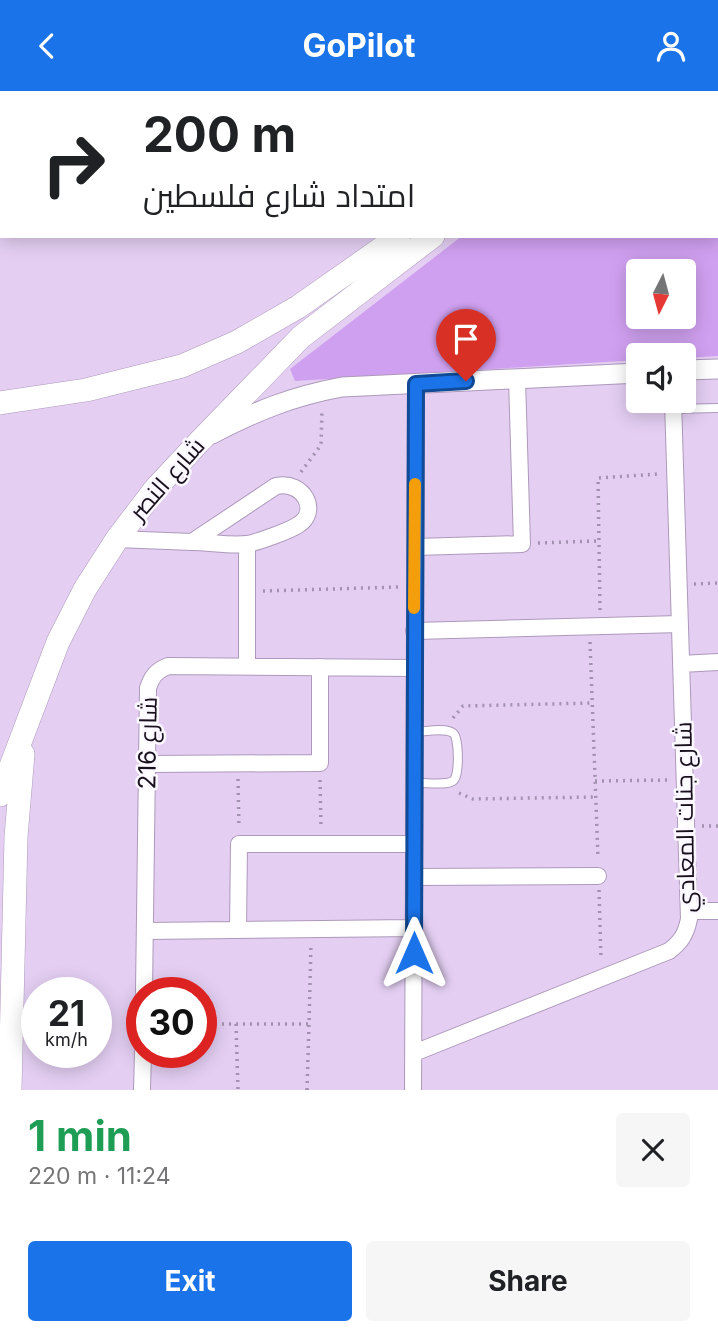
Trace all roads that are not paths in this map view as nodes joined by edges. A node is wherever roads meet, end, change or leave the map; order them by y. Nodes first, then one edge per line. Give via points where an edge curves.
1 (396, 238) edge
2 (430, 238) edge
3 (718, 369) edge
4 (696, 370) edge
5 (626, 374) edge
6 (517, 379) junction
7 (416, 384) junction
8 (0, 403) edge
9 (696, 407) edge
10 (718, 408) edge
11 (673, 413) edge
12 (198, 442) junction
13 (117, 539) junction
14 (192, 542) junction
15 (247, 544) junction
16 (415, 547) junction
17 (680, 624) junction
18 (414, 631) junction
19 (718, 662) edge
20 (681, 664) junction
21 (247, 666) junction
22 (320, 667) junction
23 (414, 668) junction
24 (24, 729) junction
25 (414, 732) junction
26 (147, 764) junction
27 (414, 783) junction
28 (0, 795) edge
29 (413, 844) junction
30 (598, 876) road end
31 (414, 877) junction
32 (718, 911) edge
33 (689, 912) junction
34 (413, 928) junction
35 (239, 930) junction
36 (145, 931) junction
37 (144, 977) edge
38 (414, 1053) junction
39 (143, 1068) edge
40 (10, 1090) edge
41 (142, 1090) edge
42 (413, 1090) edge

1 - 8 main road via 298,307 237,342 182,366 86,390
2 - 12 main road, شارع النصر via 301,337
3 - 4 street
5 - 6 street
6 - 7 street
6 - 16 street via 522,544
7 - 12 street via 321,391 271,405
7 - 16 street
9 - 10 lane
11 - 17 street, شارع جنات المعادي
12 - 13 main road, شارع النصر
13 - 14 street
13 - 24 main road, شارع النصر via 58,642
14 - 15 street
14 - 15 street via 270,489 284,484 297,488 306,499 304,520
15 - 21 street
16 - 18 street
17 - 18 street
17 - 20 street, شارع جنات المعادي
18 - 23 street
19 - 20 street
20 - 33 street, شارع جنات المعادي
21 - 22 street, شارع 216
21 - 26 street, شارع 216 via 168,666 158,670 148,688
22 - 23 street, شارع 216
22 - 26 street via 320,764
23 - 25 street
24 - 28 main road, شارع النصر
24 - 40 main road via 16,837
25 - 27 street
25 - 27 lane via 450,731 457,738 458,774 449,782
26 - 36 street, شارع 216
27 - 29 street
29 - 31 street
29 - 35 street via 239,844
30 - 31 street
31 - 34 street
32 - 33 street
33 - 38 street, شارع جنات المعادي via 686,932 669,951
34 - 35 street
34 - 38 street
35 - 36 street
36 - 37 street, شارع 216
38 - 42 street
39 - 41 street

